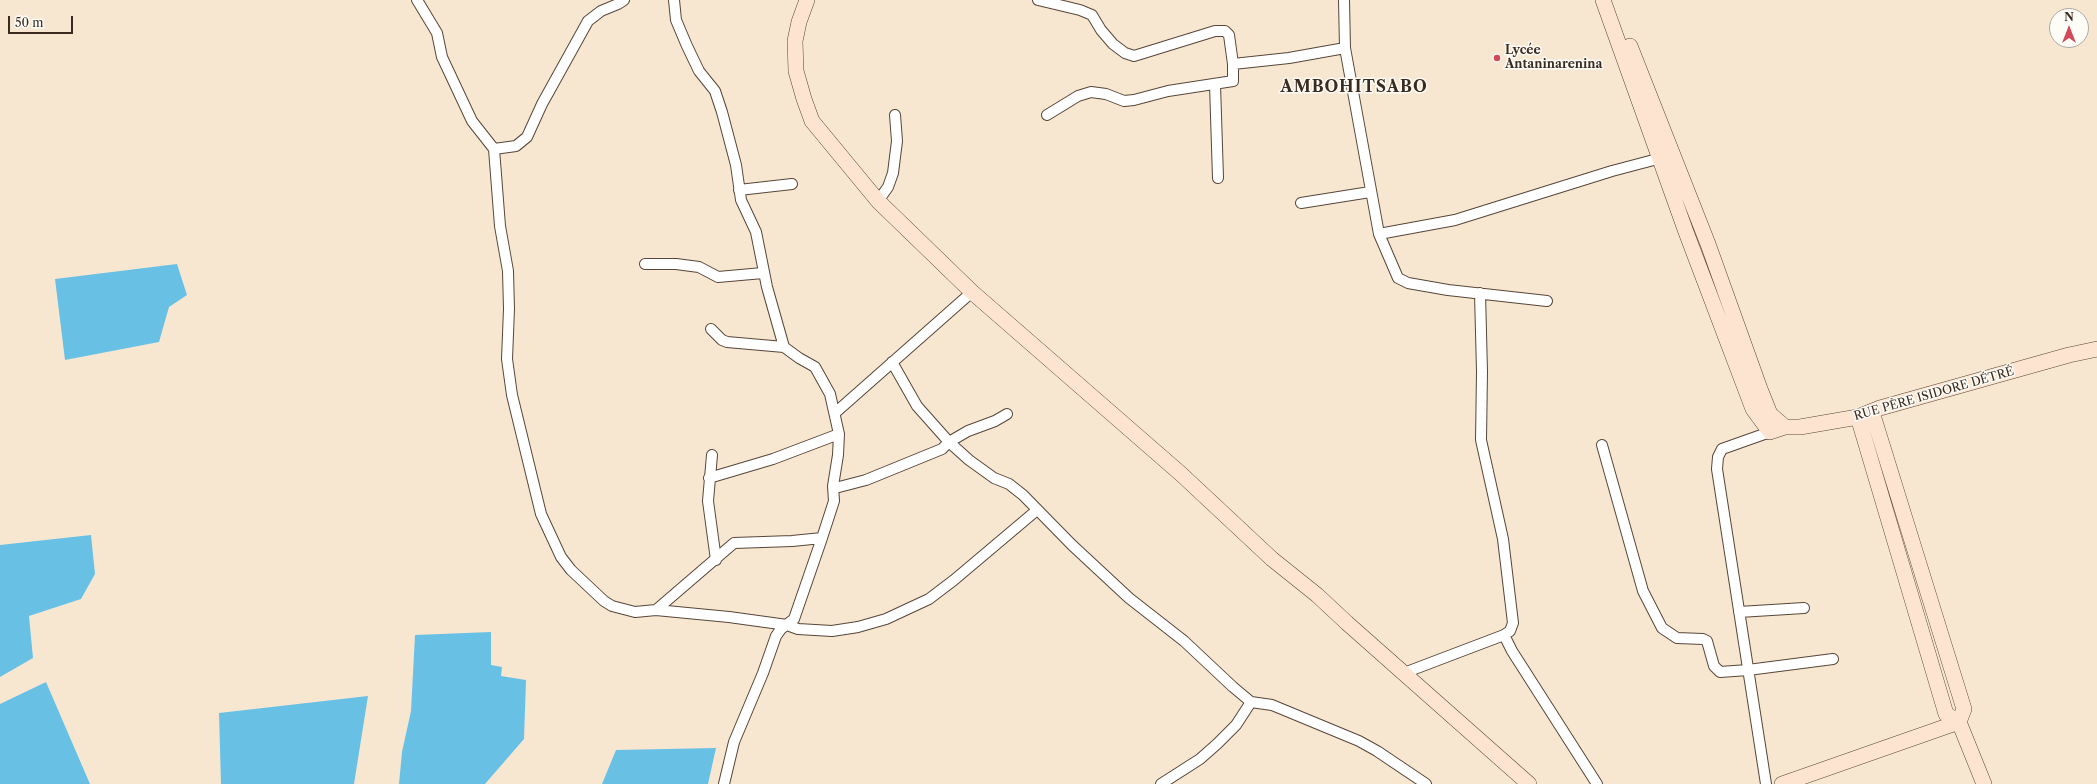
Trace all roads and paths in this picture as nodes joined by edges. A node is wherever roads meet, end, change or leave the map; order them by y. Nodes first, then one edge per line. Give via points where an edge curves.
1 (417, 0) edge
2 (624, 0) edge
3 (674, 0) edge
4 (807, 0) edge
5 (1038, 0) edge
6 (1344, 0) edge
7 (1603, 0) edge
8 (1612, 0) edge
9 (1346, 48) junction
10 (1233, 64) junction
11 (1215, 84) junction
12 (895, 114) dead end
13 (1048, 115) dead end
14 (494, 149) junction
15 (1667, 157) junction
16 (1218, 178) dead end
17 (792, 184) dead end
18 (739, 190) junction
19 (1370, 192) junction
20 (878, 201) junction
21 (1301, 203) dead end
22 (1379, 234) junction
23 (1708, 244) junction
24 (1693, 250) junction
25 (645, 264) dead end
26 (763, 273) junction
27 (972, 292) junction
28 (1480, 293) junction
29 (1548, 301) dead end
30 (711, 329) dead end
31 (784, 347) junction
32 (2097, 349) edge
33 (892, 362) junction
34 (1872, 412) junction
35 (835, 413) junction
36 (1007, 414) dead end
37 (1858, 417) junction
38 (1785, 427) junction
39 (1770, 432) junction
40 (839, 434) junction
41 (949, 442) junction
42 (1602, 445) dead end
43 (712, 455) dead end
44 (709, 478) junction
45 (833, 486) junction
46 (1037, 510) junction
47 (822, 538) junction
48 (716, 560) junction
49 (1804, 608) dead end
50 (656, 610) junction
51 (1739, 612) junction
52 (787, 625) junction
53 (1504, 635) junction
54 (1833, 659) dead end
55 (1748, 670) junction
56 (1404, 673) junction
57 (1251, 702) junction
58 (1959, 722) junction
59 (724, 784) edge
60 (1161, 784) edge
61 (1426, 784) edge
62 (1529, 784) edge
63 (1597, 784) edge
64 (1766, 784) edge
65 (1782, 784) edge
66 (1984, 784) edge

1 - 14 street via 438,33 442,57 472,121
2 - 14 street via 601,11 588,21 542,104 527,137 516,146
3 - 18 street via 676,20 687,46 699,71 715,91 736,165
4 - 20 street via 795,42 796,71 804,99 812,121
5 - 10 street via 1092,15 1113,44 1134,56 1215,31 1225,31 1230,35
6 - 9 street
7 - 15 street
8 - 15 street
9 - 10 street
9 - 19 street
10 - 11 street via 1233,81
11 - 13 street via 1124,101 1106,94 1091,92 1078,96
11 - 16 street
12 - 20 street via 897,141 893,173
14 - 50 street via 500,226 508,271 507,359 512,395 541,514 561,557 604,601 612,606 635,612
15 - 22 street via 1612,171 1455,220
15 - 23 street
15 - 24 street
17 - 18 street
18 - 26 street via 756,232
19 - 21 street
19 - 22 street
20 - 27 street
22 - 28 street via 1398,278 1408,283
23 - 24 street
23 - 38 street via 1770,414
24 - 39 street via 1753,410
25 - 26 street via 699,267 718,277
26 - 31 street
27 - 33 street
27 - 56 street
28 - 29 street
28 - 53 street via 1481,440 1503,539 1513,622 1510,631
30 - 31 street via 727,342
31 - 35 street via 815,367 830,394
32 - 34 street, RUE PÈRE ISIDORE DÉTRÉ
33 - 35 street
33 - 41 street via 917,406
34 - 37 street, RUE PÈRE ISIDORE DÉTRÉ
34 - 58 street via 1964,710
35 - 40 street
36 - 41 street
37 - 38 street, RUE PÈRE ISIDORE DÉTRÉ via 1800,427
37 - 58 street via 1946,714
38 - 39 street, RUE PÈRE ISIDORE DÉTRÉ
39 - 51 street via 1722,449 1718,457 1717,469
40 - 44 street via 776,458
40 - 45 street
41 - 45 street via 942,449 866,480
41 - 46 street via 994,478 1009,484 1024,495
42 - 55 street via 1644,591 1662,628 1677,638 1706,641 1716,670 1720,672
43 - 44 street
44 - 48 street via 708,501
45 - 47 street via 834,502
46 - 52 street via 954,580 929,598 906,610 874,623 845,629 803,630
46 - 57 street via 1129,598 1184,641
47 - 48 street via 734,543
47 - 52 street via 794,619
48 - 50 street
49 - 51 street
50 - 52 street
51 - 55 street
52 - 59 street via 776,636 734,742
53 - 56 street
53 - 63 street
54 - 55 street
55 - 64 street
56 - 62 street
57 - 60 street via 1236,725 1217,744 1200,759
57 - 61 street via 1272,705 1359,741
58 - 65 street
58 - 66 street

